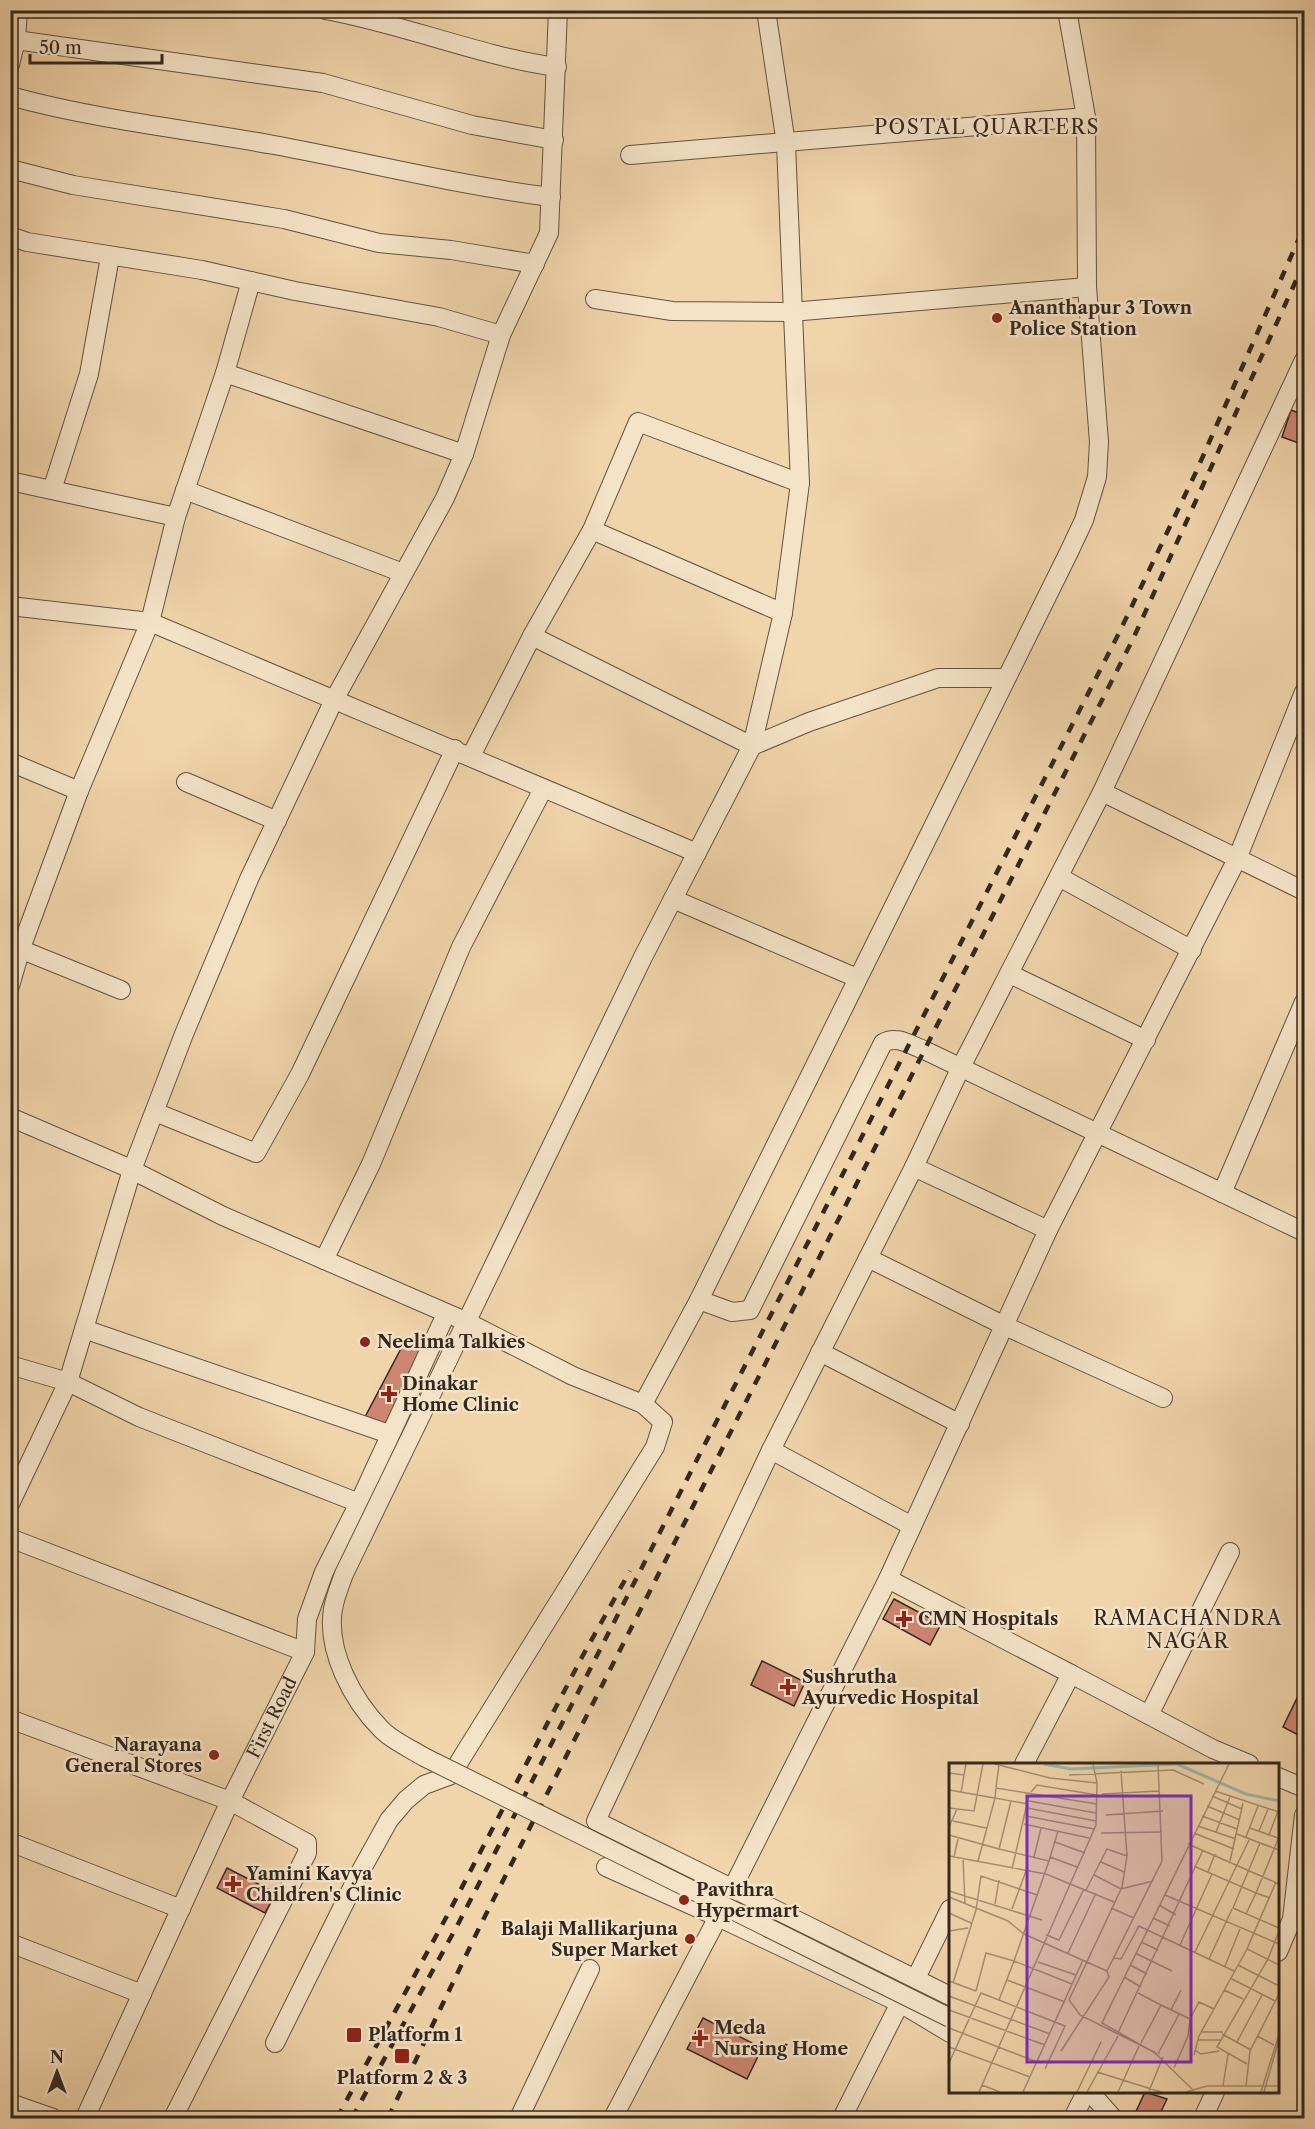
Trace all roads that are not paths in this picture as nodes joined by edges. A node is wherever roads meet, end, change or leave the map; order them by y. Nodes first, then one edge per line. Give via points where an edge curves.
1 (18, 10) edge
2 (325, 10) edge
3 (558, 10) edge
4 (766, 10) edge
5 (1067, 10) edge
6 (16, 40) junction
7 (11, 64) edge
8 (557, 67) junction
9 (10, 96) edge
10 (1086, 117) junction
11 (554, 140) junction
12 (786, 144) junction
13 (630, 155) dead end
14 (10, 169) edge
15 (551, 197) junction
16 (10, 236) edge
17 (111, 257) junction
18 (535, 264) junction
19 (251, 281) junction
20 (1087, 286) junction
21 (595, 299) dead end
22 (792, 312) junction
23 (501, 335) junction
24 (1305, 360) edge
25 (225, 373) junction
26 (1298, 389) edge
27 (464, 454) junction
28 (10, 482) edge
29 (800, 483) junction
30 (52, 490) junction
31 (185, 490) junction
32 (176, 517) junction
33 (592, 530) junction
34 (403, 573) junction
35 (10, 606) edge
36 (783, 613) junction
37 (150, 622) junction
38 (532, 636) junction
39 (1006, 678) junction
40 (1305, 692) edge
41 (334, 700) junction
42 (752, 746) junction
43 (463, 752) junction
44 (10, 762) edge
45 (186, 782) dead end
46 (543, 789) junction
47 (79, 791) junction
48 (1102, 792) junction
49 (277, 821) junction
50 (697, 853) junction
51 (1237, 859) junction
52 (1059, 877) junction
53 (1305, 891) edge
54 (673, 899) junction
55 (16, 947) edge
56 (1192, 950) junction
57 (1010, 974) junction
58 (857, 978) junction
59 (10, 986) edge
60 (121, 990) dead end
61 (1305, 1002) edge
62 (1146, 1040) junction
63 (961, 1067) junction
64 (155, 1112) junction
65 (10, 1117) edge
66 (1097, 1133) junction
67 (914, 1167) junction
68 (132, 1170) junction
69 (1222, 1193) junction
70 (1048, 1230) junction
71 (1305, 1232) edge
72 (868, 1258) junction
73 (324, 1260) junction
74 (699, 1300) junction
75 (446, 1314) junction
76 (465, 1321) junction
77 (1005, 1326) junction
78 (84, 1329) junction
79 (820, 1352) junction
80 (10, 1365) edge
81 (68, 1382) junction
82 (1163, 1398) dead end
83 (643, 1404) junction
84 (960, 1424) junction
85 (389, 1434) junction
86 (771, 1450) junction
87 (359, 1503) junction
88 (10, 1504) edge
89 (912, 1526) junction
90 (10, 1538) edge
91 (1230, 1552) dead end
92 (888, 1579) junction
93 (305, 1652) junction
94 (1071, 1674) junction
95 (1149, 1715) junction
96 (10, 1719) edge
97 (1209, 1757) edge
98 (1025, 1763) edge
99 (1243, 1763) edge
100 (1279, 1777) edge
101 (1305, 1788) edge
102 (230, 1801) junction
103 (1305, 1815) edge
104 (10, 1842) edge
105 (606, 1867) dead end
106 (732, 1888) junction
107 (181, 1909) junction
108 (949, 1913) edge
109 (718, 1917) junction
110 (10, 1943) edge
111 (1279, 1950) edge
112 (590, 1969) dead end
113 (916, 1978) junction
114 (142, 1994) junction
115 (949, 1995) edge
116 (900, 2003) junction
117 (949, 2017) edge
118 (949, 2031) edge
119 (275, 2043) dead end
120 (1087, 2093) edge
121 (1090, 2093) edge
122 (1214, 2093) edge
123 (10, 2103) edge
124 (53, 2118) edge
125 (85, 2118) edge
126 (173, 2118) edge
127 (519, 2118) edge
128 (613, 2118) edge
129 (842, 2118) edge
130 (1073, 2118) edge
131 (1113, 2118) edge
132 (1203, 2118) edge

1 - 6 street
2 - 8 street via 371,19 519,62
3 - 8 street
4 - 12 street
5 - 10 street
6 - 7 street
6 - 11 street via 323,83 472,125
8 - 11 street
9 - 15 street via 70,113 273,145 497,190
10 - 12 street
10 - 20 street
11 - 15 street
12 - 13 street
12 - 22 street
14 - 18 street via 74,185 284,219 379,243
15 - 18 street via 549,233
16 - 17 street
17 - 19 street
17 - 30 street via 89,374
18 - 23 street
19 - 23 street via 440,317
19 - 25 street
20 - 22 street
20 - 39 street via 1099,442 1097,477 1084,520
21 - 22 street via 672,311
22 - 29 street
23 - 27 street
24 - 26 street
25 - 27 street
25 - 31 street
26 - 48 street
27 - 34 street via 445,498
28 - 30 street
29 - 33 street via 638,422
29 - 36 street
30 - 32 street
31 - 32 street
31 - 34 street
32 - 37 street
33 - 36 street
33 - 38 street
34 - 41 street
35 - 37 street
36 - 42 street
37 - 41 street
37 - 47 street
38 - 42 street
38 - 43 street
39 - 42 street via 938,678 808,722
39 - 58 street
40 - 51 street
41 - 43 street
41 - 49 street
42 - 50 street
43 - 46 street
43 - 64 street via 256,1153
44 - 47 street
45 - 49 street
46 - 50 street
46 - 73 street via 461,947 371,1164
47 - 55 street
48 - 51 street
48 - 52 street
49 - 64 street via 249,879
50 - 54 street
51 - 53 street
51 - 56 street
52 - 56 street
52 - 57 street
54 - 58 street
54 - 76 street
55 - 59 street
55 - 60 street
56 - 62 street
57 - 62 street
57 - 63 street
58 - 74 street
61 - 69 street
62 - 66 street
63 - 66 street
63 - 67 street
63 - 74 street via 899,1040 890,1039 883,1044 750,1310 732,1312
64 - 68 street
65 - 68 street
66 - 69 street
66 - 70 street
67 - 70 street
67 - 72 street
68 - 73 street via 223,1216
68 - 78 street
69 - 71 street
70 - 77 street
72 - 77 street
72 - 79 street
73 - 75 street
74 - 83 street
75 - 76 street
75 - 85 street, First Road
76 - 83 street via 573,1376
76 - 117 street, bridge via 344,1574 332,1610 342,1670 364,1708 383,1731 424,1757
77 - 82 street
77 - 84 street
78 - 81 street
78 - 85 street
79 - 84 street
79 - 86 street
80 - 81 street
81 - 87 street via 139,1418
81 - 88 street
83 - 119 street via 663,1422 655,1447 451,1775 423,1785 389,1820
84 - 89 street
85 - 87 street, First Road
86 - 89 street
86 - 106 street via 596,1821
87 - 93 street, First Road via 324,1572 307,1619
89 - 92 street
90 - 93 street
91 - 95 street
92 - 94 street
92 - 106 street
93 - 102 street, First Road
94 - 95 street
94 - 98 street
95 - 97 street
96 - 102 street
97 - 99 street
100 - 101 street
102 - 107 street, First Road
102 - 126 street via 303,1839 309,1847
103 - 111 street via 1292,1919
104 - 107 street
105 - 109 street
106 - 109 street
106 - 113 street
107 - 114 street, First Road
108 - 113 street
109 - 116 street
109 - 128 street
110 - 114 street
112 - 127 street
113 - 115 street
114 - 125 street, First Road
116 - 118 street
116 - 129 street
120 - 130 street
121 - 131 street
122 - 132 street
123 - 124 street

